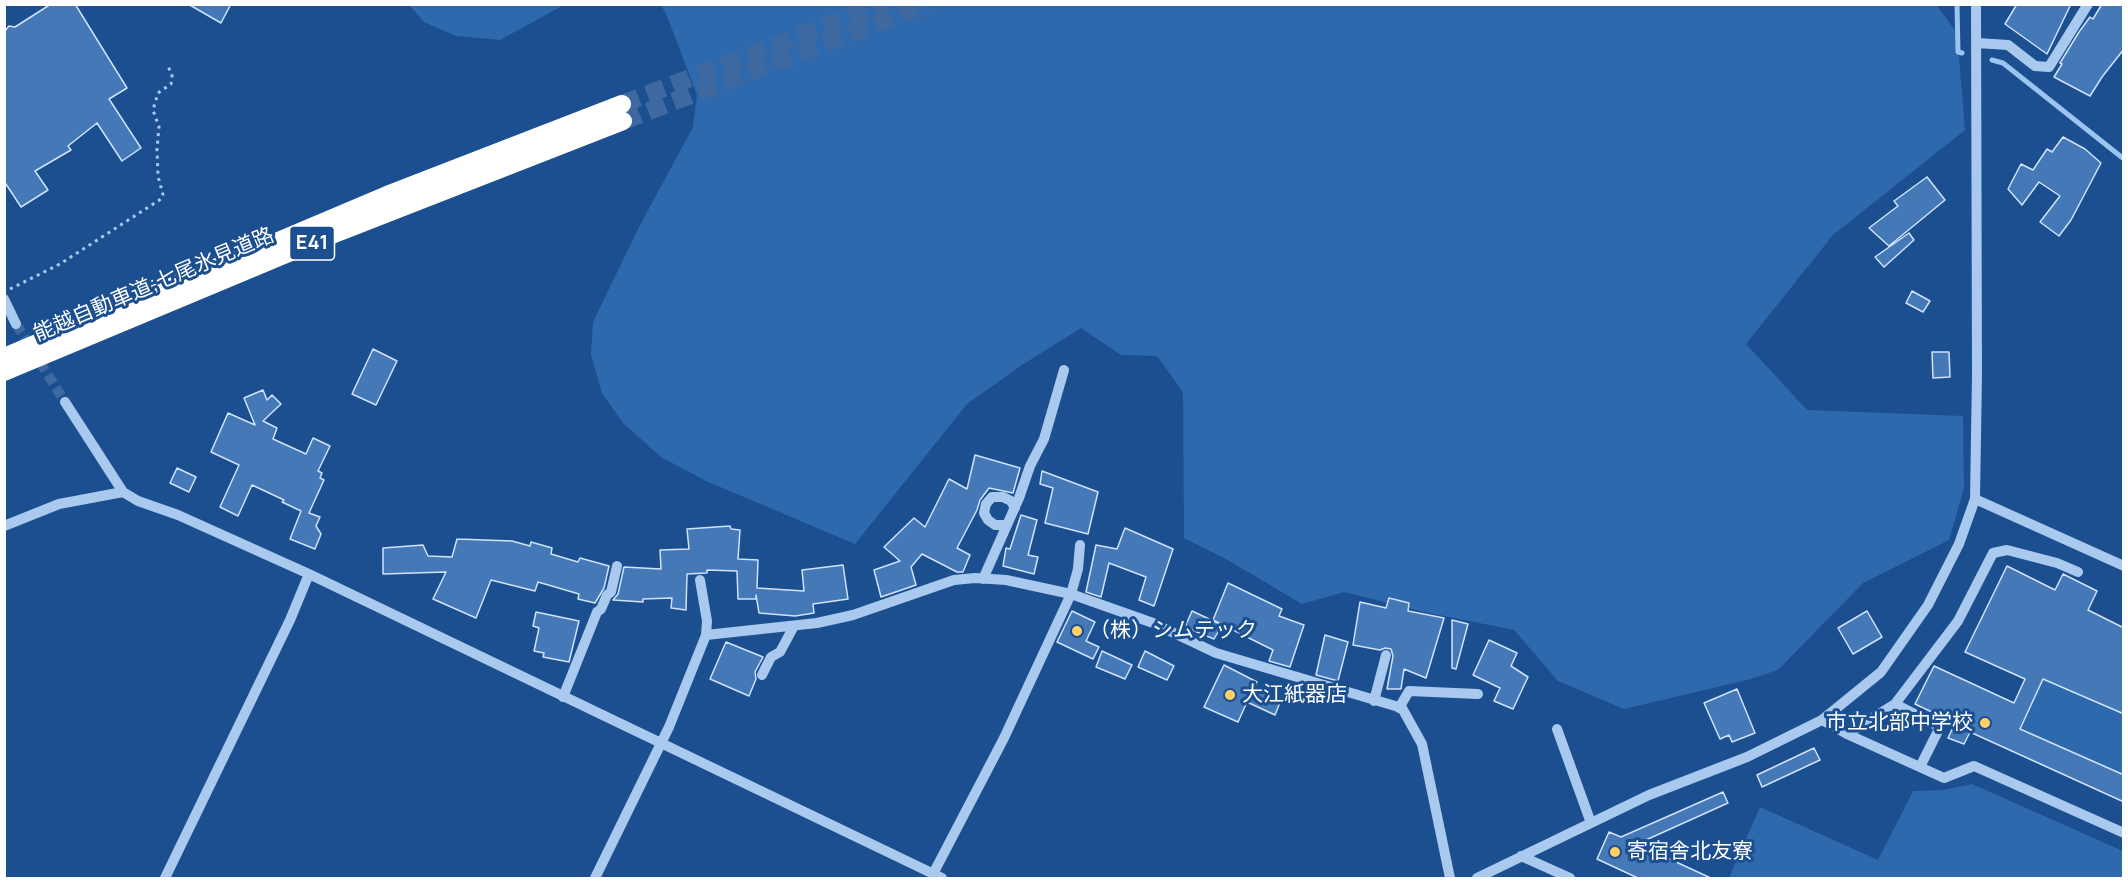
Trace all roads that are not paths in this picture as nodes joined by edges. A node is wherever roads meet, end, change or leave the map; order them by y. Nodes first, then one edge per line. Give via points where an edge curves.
1 (1976, 4) edge
2 (2088, 4) edge
3 (1977, 43) junction
4 (4, 299) edge
5 (16, 324) tunnel mouth
6 (4, 357) edge
7 (1064, 370) dead end
8 (4, 372) edge
9 (65, 402) tunnel mouth
10 (123, 492) junction
11 (1975, 499) junction
12 (1015, 508) junction
13 (1007, 525) junction
14 (4, 526) edge
15 (1080, 545) dead end
16 (617, 566) dead end
17 (2124, 566) edge
18 (2078, 572) dead end
19 (309, 574) junction
20 (983, 579) junction
21 (700, 580) dead end
22 (1071, 594) junction
23 (794, 626) junction
24 (706, 635) junction
25 (1386, 655) dead end
26 (762, 675) dead end
27 (1478, 693) dead end
28 (563, 697) junction
29 (1374, 701) junction
30 (1895, 704) junction
31 (1399, 708) junction
32 (1822, 720) junction
33 (1557, 729) dead end
34 (1847, 734) junction
35 (661, 744) junction
36 (1920, 767) junction
37 (1591, 823) junction
38 (2124, 833) edge
39 (1521, 856) junction
40 (938, 876) edge
41 (165, 879) edge
42 (595, 879) edge
43 (1450, 879) edge
44 (1477, 879) edge
45 (1570, 879) edge

1 - 3 street
2 - 3 street via 2049,67 2035,66 2008,45
3 - 11 street
4 - 5 street
6 - 8 highway, 能越自動車道;七尾氷見道路 / E41 via 387,195 622,112
7 - 12 street via 1044,439
9 - 10 street
10 - 14 street via 59,504
10 - 19 street
11 - 17 street
11 - 32 street via 1959,544 1928,605 1881,672
12 - 13 street
12 - 13 street via 1003,497 992,497 986,504 984,513 988,519 995,525
13 - 20 street
15 - 22 street
16 - 28 street via 611,592 597,612
18 - 30 street via 2007,550 1993,553 1958,621
19 - 28 street
19 - 41 street
20 - 22 street
20 - 23 street via 954,580 853,615
21 - 24 street
22 - 29 street via 1153,623 1216,653
22 - 40 street
23 - 24 street
23 - 26 street
24 - 35 street
25 - 29 street
27 - 31 street via 1409,691
28 - 35 street
29 - 31 street
30 - 34 street
30 - 36 street via 1940,727
31 - 43 street via 1422,744
32 - 34 street
32 - 37 street via 1748,758 1649,795
33 - 37 street
34 - 36 street
35 - 40 street
35 - 42 street
36 - 38 street via 1944,778 1974,766
37 - 39 street
39 - 44 street
39 - 45 street

